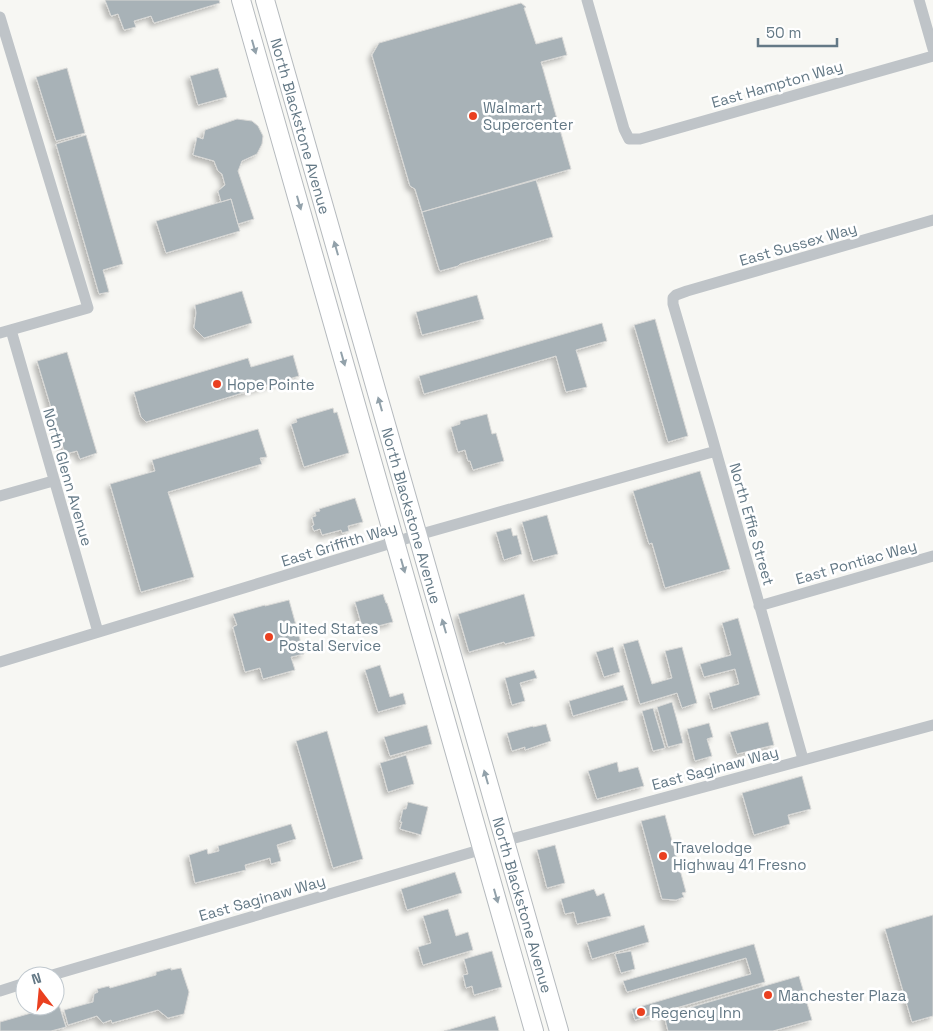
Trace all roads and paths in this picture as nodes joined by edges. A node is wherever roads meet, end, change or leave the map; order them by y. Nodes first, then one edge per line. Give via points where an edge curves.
1 (241, 0) edge
2 (265, 0) edge
3 (587, 0) edge
4 (919, 0) edge
5 (0, 16) edge
6 (933, 49) edge
7 (933, 56) edge
8 (270, 103) junction
9 (318, 185) junction
10 (933, 220) edge
11 (673, 298) joint
12 (5, 331) edge
13 (716, 451) junction
14 (54, 481) junction
15 (0, 496) edge
16 (418, 535) junction
17 (396, 542) junction
18 (933, 556) edge
19 (759, 606) junction
20 (98, 632) junction
21 (0, 662) edge
22 (933, 725) edge
23 (803, 759) junction
24 (459, 764) junction
25 (504, 841) junction
26 (483, 849) junction
27 (522, 900) junction
28 (65, 971) edge
29 (15, 986) edge
30 (0, 991) edge
31 (534, 1031) edge
32 (559, 1031) edge

1 -> 8 main road, North Blackstone Avenue
2 - 9 main road, North Blackstone Avenue
3 - 7 street, East Hampton Way via 629,139 640,139
4 - 6 street
5 - 12 street via 88,308
8 - 9 main road via 289,124 303,175
8 -> 17 main road, North Blackstone Avenue
16 -> 9 main road, North Blackstone Avenue
10 - 11 street, East Sussex Way via 687,291
11 - 13 street, North Effie Street via 672,304
12 - 14 street, North Glenn Avenue
13 - 16 street, East Griffith Way
13 - 19 street, North Effie Street
14 - 15 street
14 - 20 street, North Glenn Avenue
16 - 17 street, East Griffith Way
25 -> 16 main road, North Blackstone Avenue
17 - 20 street, East Griffith Way
17 -> 24 main road, North Blackstone Avenue
18 - 19 street, East Pontiac Way
19 - 23 street, North Effie Street
20 - 21 street, East Griffith Way
22 - 23 street, East Saginaw Way
23 - 25 street, East Saginaw Way
24 - 25 main road via 475,784 492,836 497,841
24 - 26 main road, North Blackstone Avenue
25 - 27 main road, North Blackstone Avenue
26 - 27 main road via 495,852 508,890
26 - 28 street, East Saginaw Way
26 -> 31 main road, North Blackstone Avenue
27 - 32 main road, North Blackstone Avenue
29 - 30 street

